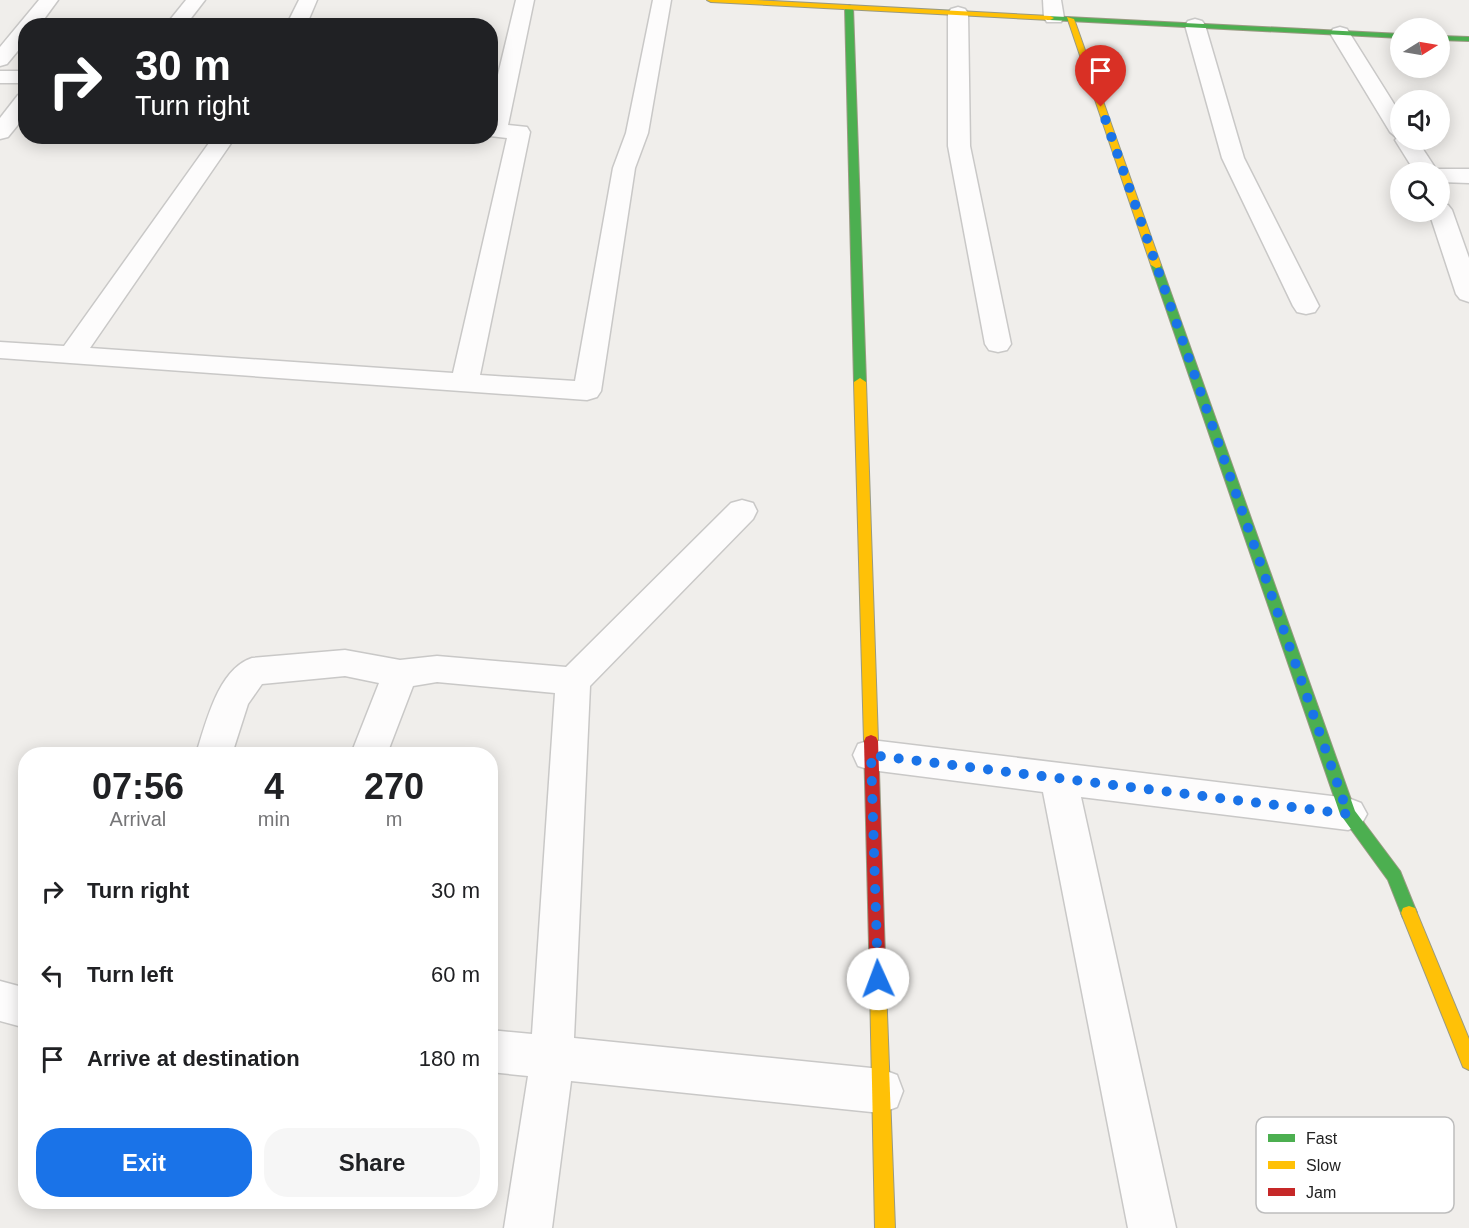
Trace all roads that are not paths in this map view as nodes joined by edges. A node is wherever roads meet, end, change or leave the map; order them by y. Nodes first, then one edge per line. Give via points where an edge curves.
1 (49, 0) edge
2 (196, 0) edge
3 (308, 0) edge
4 (525, 0) edge
5 (662, 0) edge
6 (711, 0) edge
7 (803, 2) edge
8 (849, 7) junction
9 (1059, 12) edge
10 (958, 13) junction
11 (34, 18) edge
12 (181, 18) edge
13 (300, 18) edge
14 (1195, 25) junction
15 (1340, 33) junction
16 (1390, 35) edge
17 (18, 38) edge
18 (1450, 38) edge
19 (1469, 39) edge
20 (0, 60) edge
21 (18, 110) edge
22 (1390, 114) edge
23 (498, 123) edge
24 (0, 132) edge
25 (498, 132) edge
26 (219, 144) edge
27 (1450, 175) edge
28 (1469, 176) edge
29 (1444, 222) edge
30 (1467, 285) edge
31 (1306, 306) dead end
32 (998, 344) dead end
33 (0, 350) edge
34 (72, 355) junction
35 (465, 383) junction
36 (742, 511) dead end
37 (400, 675) junction
38 (573, 681) junction
39 (216, 747) edge
40 (372, 747) edge
41 (871, 755) junction
42 (1059, 778) junction
43 (1348, 814) junction
44 (0, 1001) edge
45 (18, 1006) edge
46 (498, 1052) edge
47 (552, 1058) junction
48 (1469, 1061) edge
49 (881, 1091) junction
50 (528, 1228) edge
51 (885, 1228) edge
52 (1152, 1228) edge

1 - 11 street
2 - 12 street
3 - 13 street
4 - 23 street
5 - 35 street via 636,133 624,168 587,392
6 - 7 street
7 - 8 street
8 - 10 street
8 - 41 street
9 - 10 street
9 - 14 street
9 - 43 street
10 - 32 street via 959,146
14 - 15 street
14 - 31 street via 1233,158
15 - 16 street
15 - 22 street
17 - 20 street
18 - 19 street
21 - 24 street
25 - 35 street via 519,132
26 - 34 street
27 - 28 street
29 - 30 street
33 - 34 street
34 - 35 street
36 - 38 street
37 - 38 street via 438,669
37 - 39 street via 345,663 252,670 232,699
37 - 40 street
38 - 47 street
41 - 42 street
41 - 49 street
42 - 43 street
42 - 52 street
43 - 48 street via 1394,876
44 - 45 street
46 - 47 street
47 - 49 street
47 - 50 street
49 - 51 street

